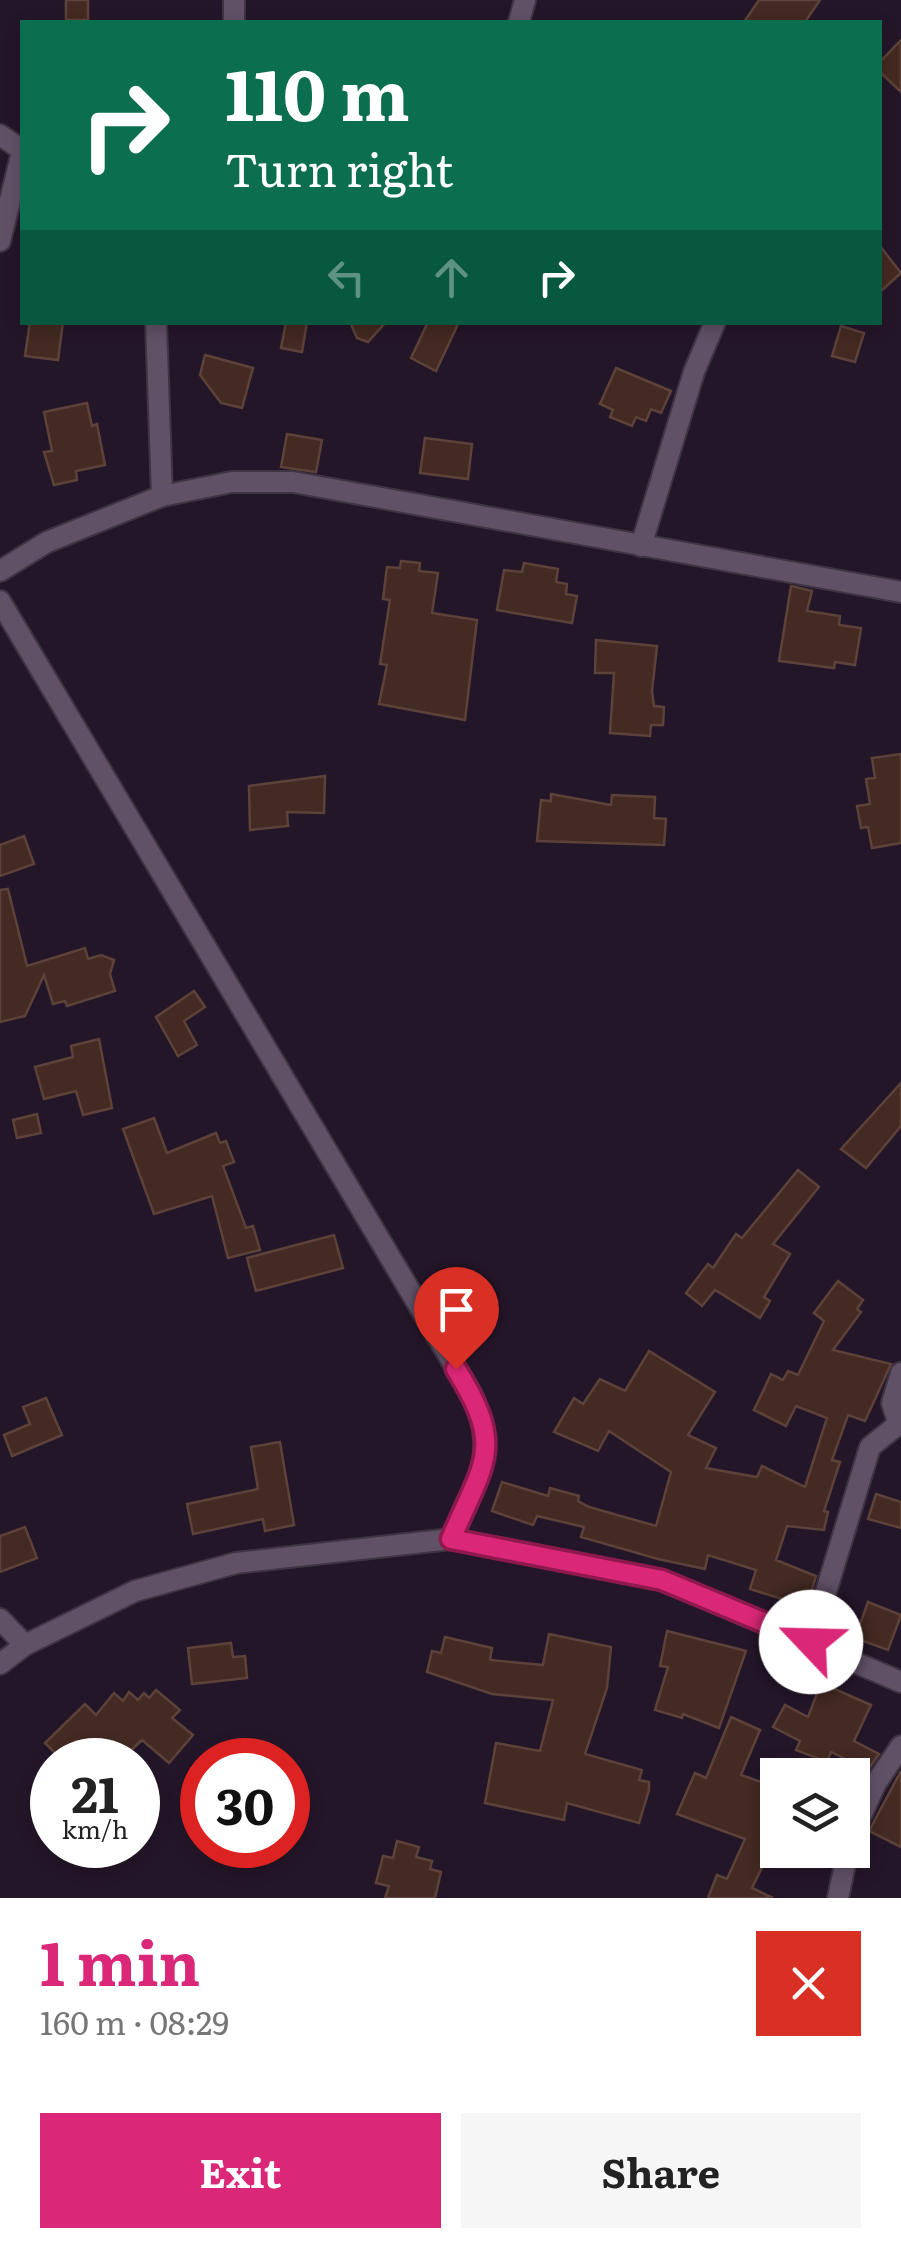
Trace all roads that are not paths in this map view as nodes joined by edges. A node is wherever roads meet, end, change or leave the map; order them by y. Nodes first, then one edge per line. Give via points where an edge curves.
1 (20, 159) edge
2 (0, 241) edge
3 (156, 325) edge
4 (714, 325) edge
5 (162, 496) junction
6 (642, 546) junction
7 (0, 571) edge
8 (901, 592) edge
9 (0, 602) edge
10 (901, 1373) edge
11 (899, 1422) edge
12 (451, 1539) junction
13 (0, 1618) edge
14 (811, 1642) junction
15 (25, 1644) junction
16 (0, 1664) edge
17 (901, 1682) edge
18 (901, 1746) edge
19 (870, 1796) edge
20 (844, 1868) edge
21 (838, 1898) edge

1 - 2 street
3 - 5 street
4 - 6 street
5 - 6 street via 232,482 294,482
5 - 7 street via 47,542
6 - 8 street
9 - 12 street via 472,1395 487,1444
10 - 11 street via 892,1403
11 - 14 street via 870,1447
12 - 14 street via 662,1580
12 - 15 street via 236,1563 135,1591
13 - 15 street
14 - 17 street
15 - 16 street
18 - 19 street
20 - 21 street

